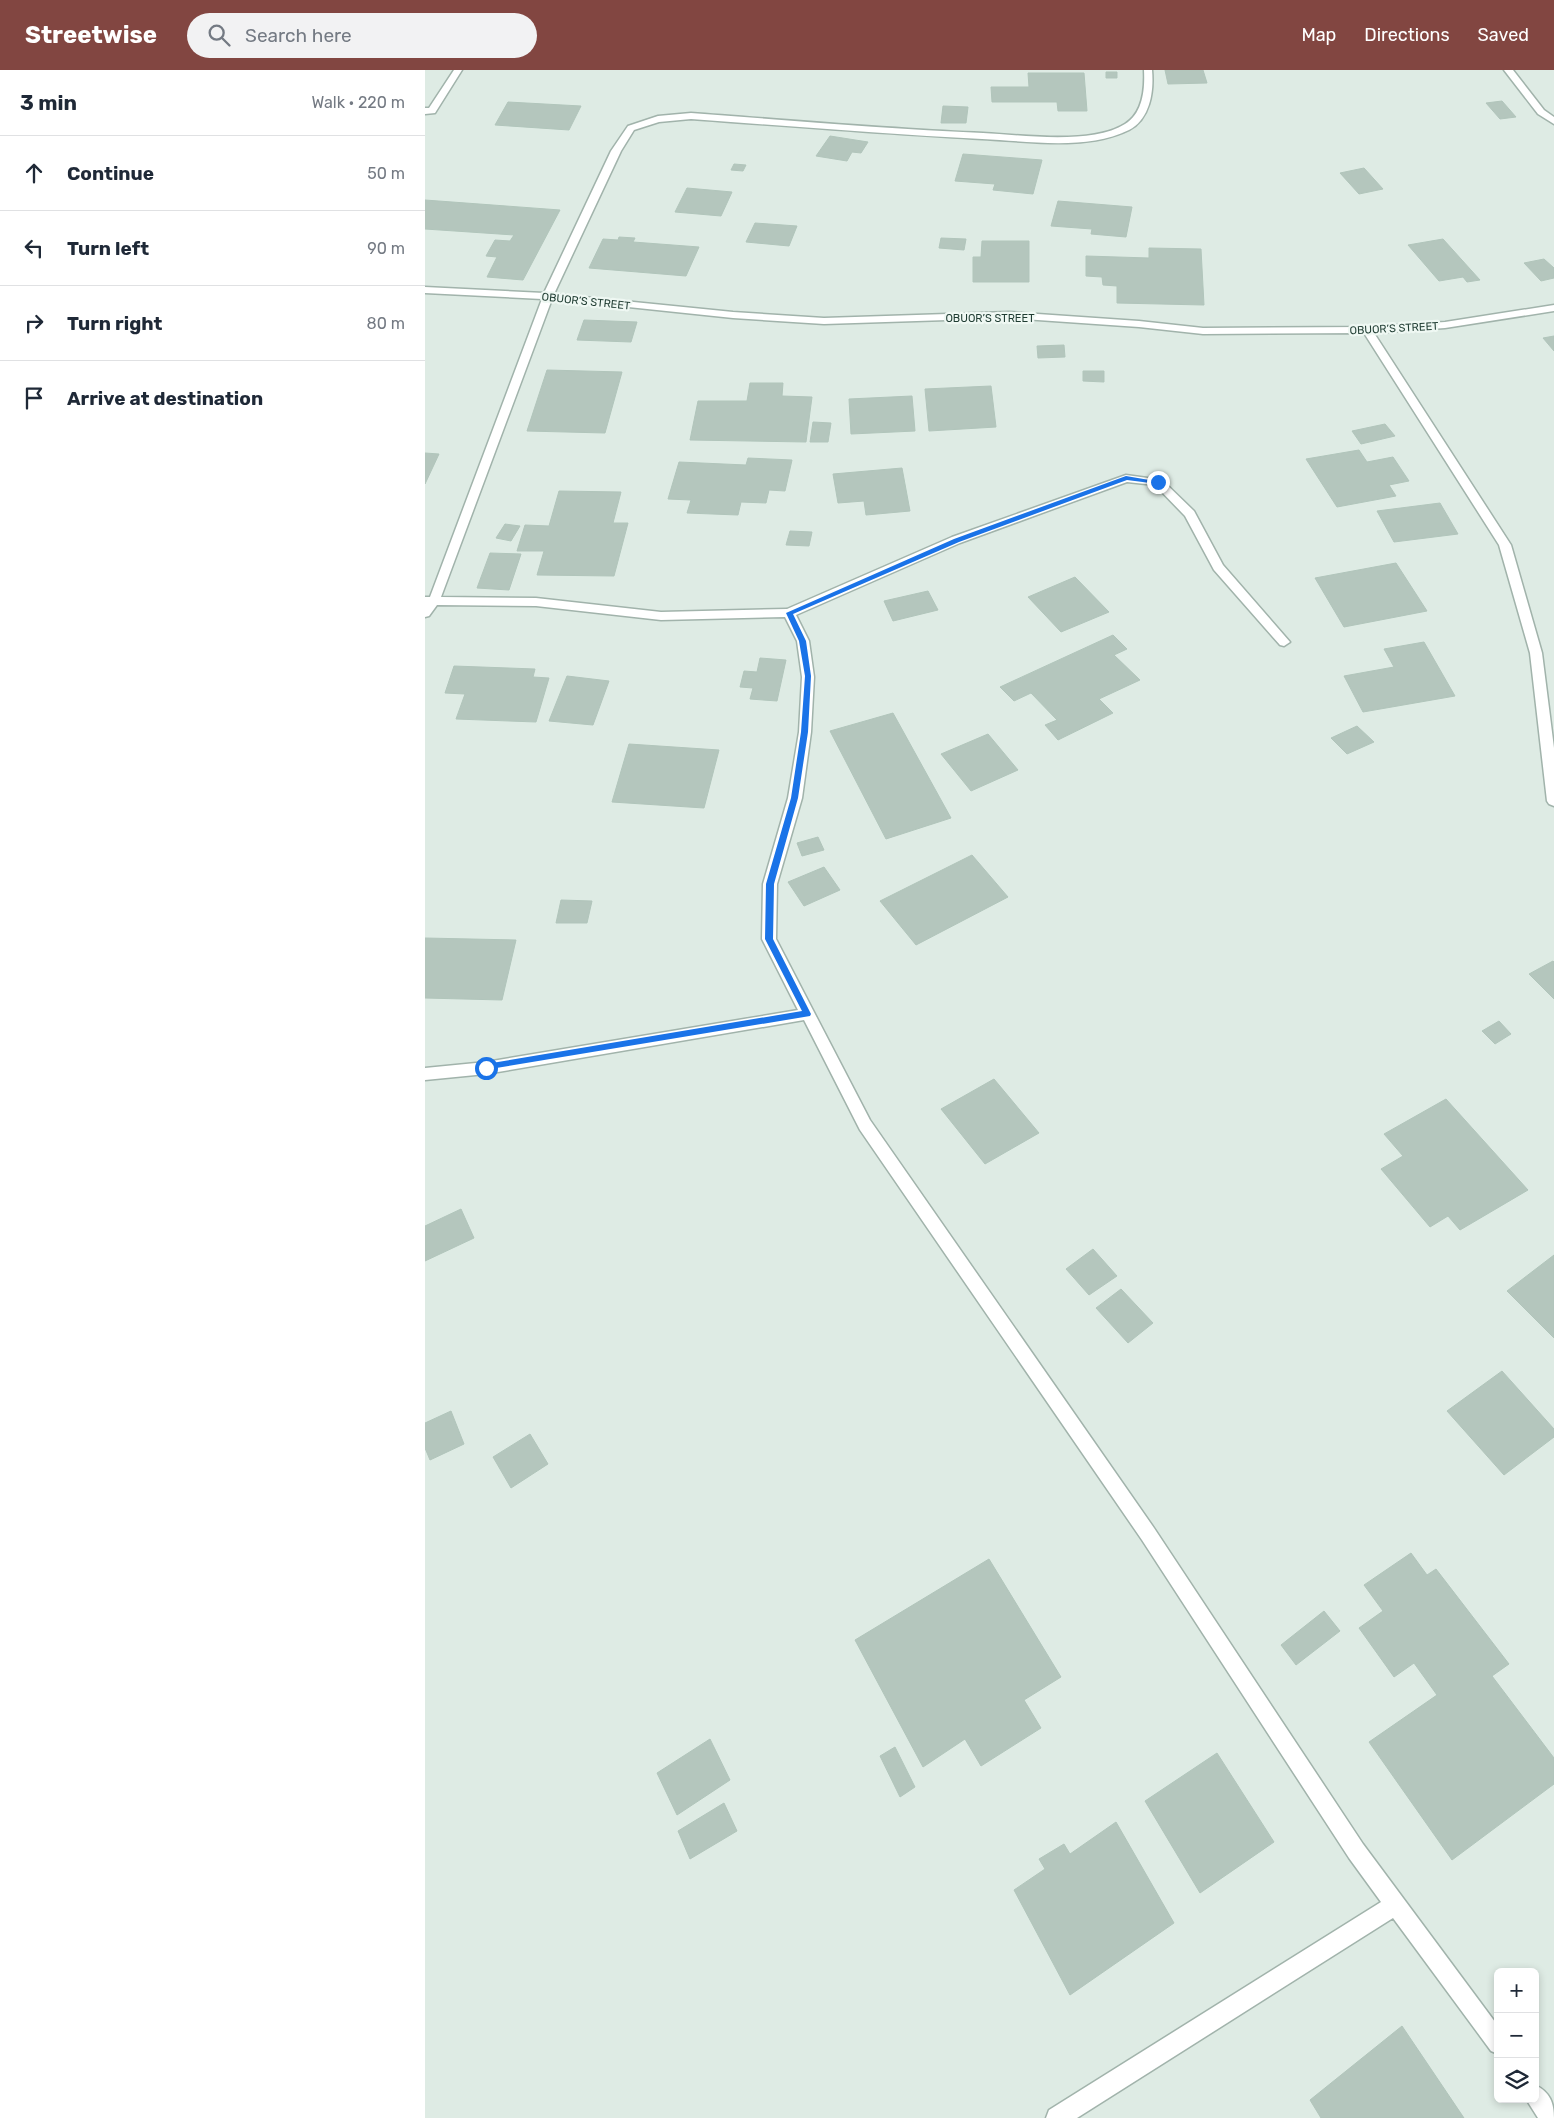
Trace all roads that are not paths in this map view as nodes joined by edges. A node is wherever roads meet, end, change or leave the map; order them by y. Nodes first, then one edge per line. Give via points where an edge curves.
1 (458, 70) edge
2 (1148, 70) edge
3 (1508, 70) edge
4 (425, 111) edge
5 (1554, 121) edge
6 (425, 290) edge
7 (547, 296) junction
8 (1554, 308) edge
9 (1367, 330) junction
10 (428, 605) edge
11 (789, 613) junction
12 (1284, 642) dead end
13 (1550, 750) edge
14 (1554, 802) edge
15 (807, 1014) junction
16 (425, 1074) edge
17 (1394, 1906) junction
18 (1494, 2039) edge
19 (1539, 2102) edge
20 (1057, 2118) edge
21 (1551, 2118) edge

1 - 4 street via 432,111
2 - 7 street via 1144,110 1129,126 1104,136 945,135 691,116 658,119 631,128 616,151
3 - 5 street via 1541,112
6 - 7 street, OBUOR’S STREET
7 - 9 street, OBUOR’S STREET via 824,321 1009,316 1203,331
7 - 10 street
8 - 9 street, OBUOR’S STREET via 1445,326
9 - 13 street via 1505,545 1536,653
10 - 11 street via 537,602 661,616
11 - 12 street via 956,540 1126,478 1158,482 1191,514 1218,567
11 - 15 street via 803,641 808,676 805,732 795,798 770,884 769,939
13 - 14 street
15 - 16 street via 486,1068
15 - 17 street via 865,1125 1148,1534
17 - 18 street
17 - 20 street
19 - 21 street

